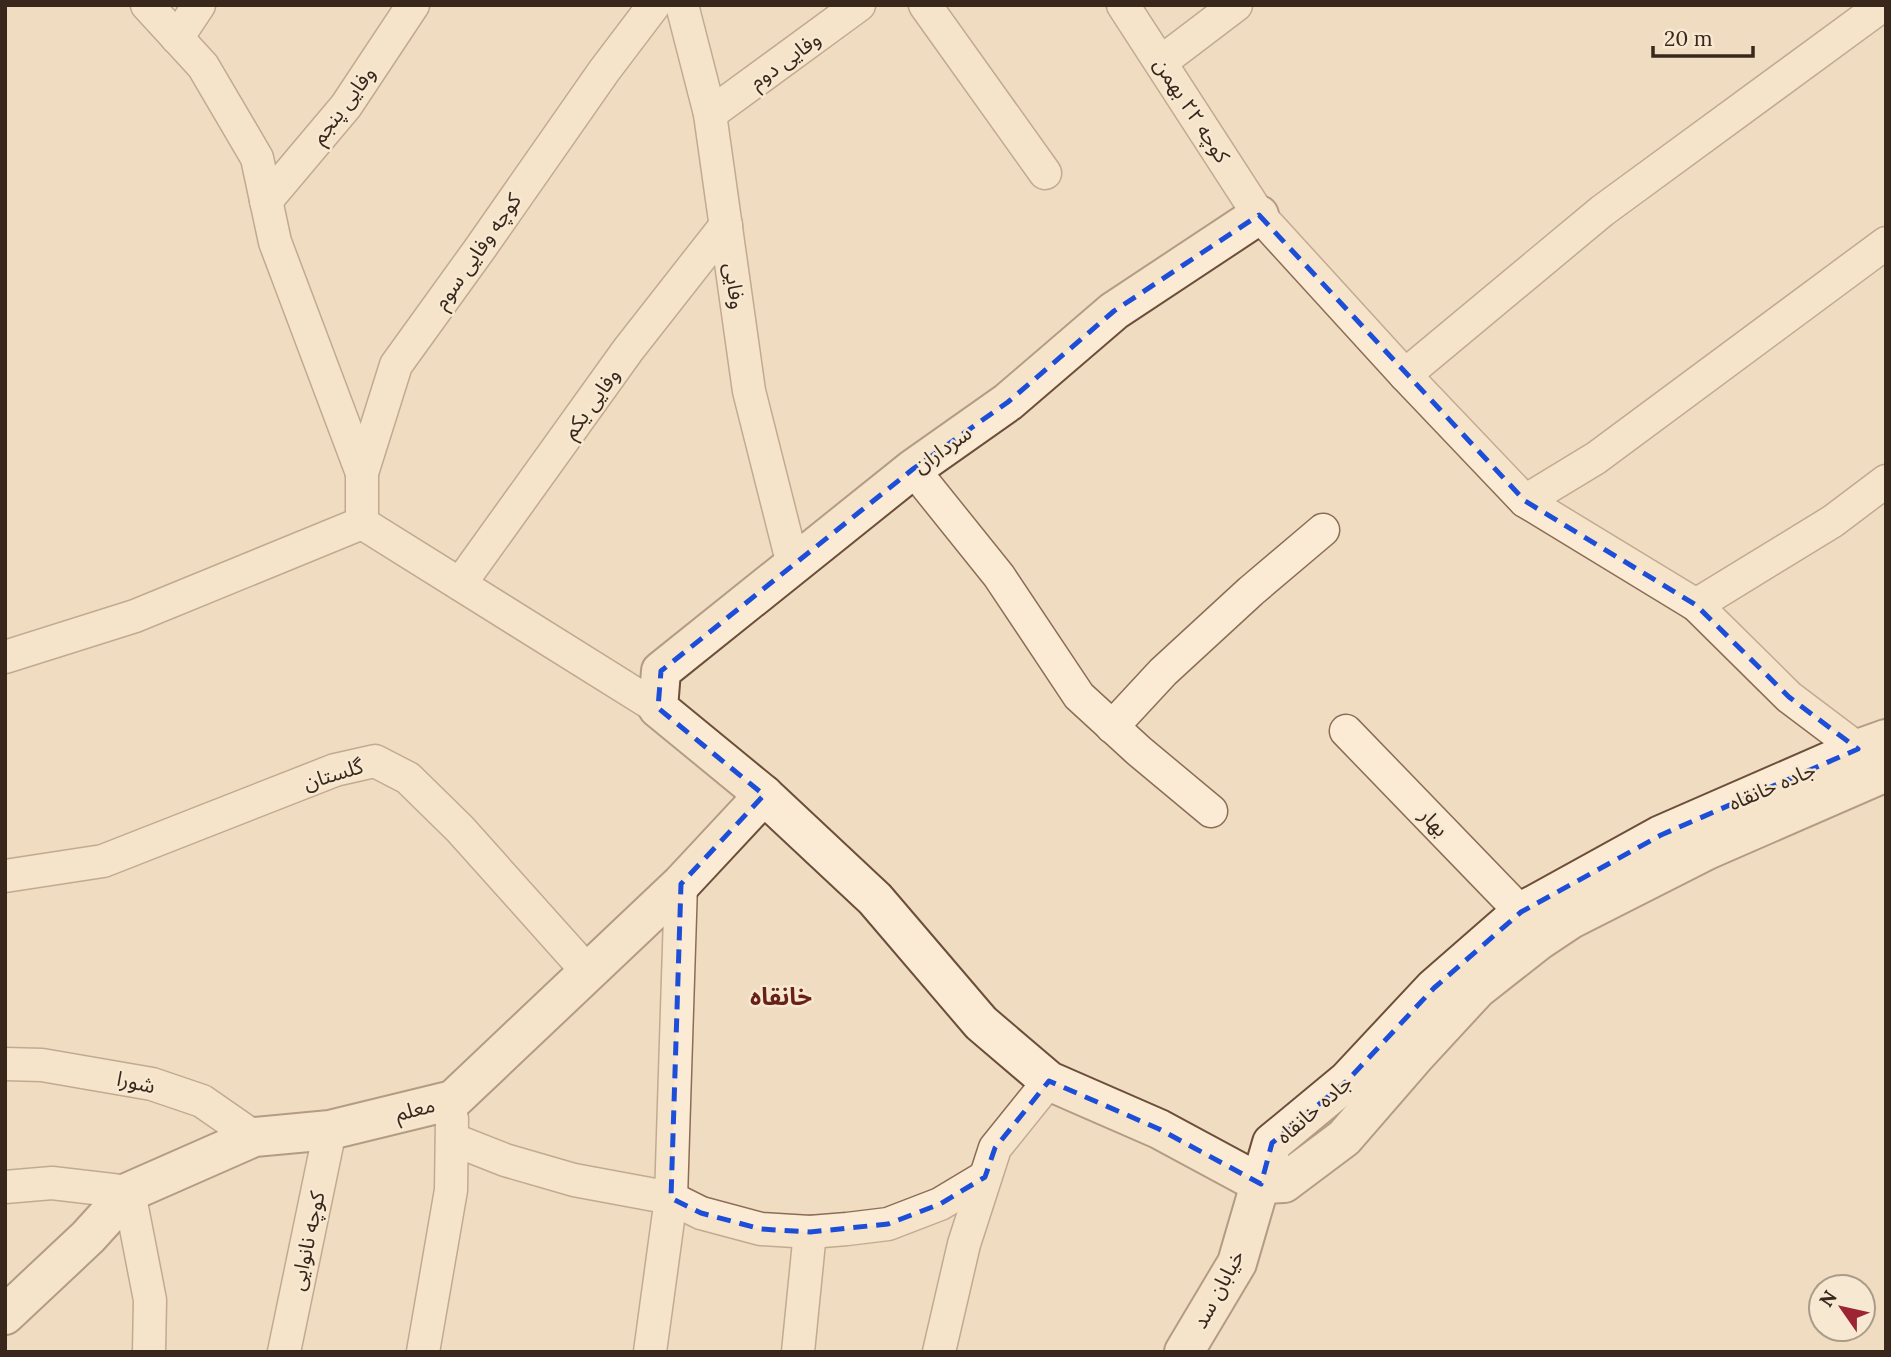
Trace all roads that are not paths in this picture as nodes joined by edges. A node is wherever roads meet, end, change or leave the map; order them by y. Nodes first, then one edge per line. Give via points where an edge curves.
1 (147, 5) edge
2 (199, 5) edge
3 (413, 5) edge
4 (654, 5) edge
5 (682, 5) edge
6 (859, 5) edge
7 (925, 5) edge
8 (1123, 5) edge
9 (1236, 5) edge
10 (1883, 5) edge
11 (177, 38) junction
12 (1161, 62) junction
13 (710, 114) junction
14 (1045, 173) dead end
15 (266, 201) junction
16 (1259, 215) junction
17 (726, 225) junction
18 (1886, 243) edge
19 (1405, 375) junction
20 (913, 469) junction
21 (362, 473) junction
22 (1886, 481) edge
23 (1525, 501) junction
24 (362, 523) junction
25 (1323, 530) dead end
26 (793, 565) junction
27 (460, 584) junction
28 (1696, 606) junction
29 (5, 657) edge
30 (658, 708) junction
31 (1112, 727) junction
32 (1346, 731) dead end
33 (1876, 753) edge
34 (764, 795) junction
35 (1211, 811) dead end
36 (5, 876) edge
37 (681, 884) junction
38 (1521, 912) junction
39 (588, 972) junction
40 (5, 1064) edge
41 (1049, 1081) junction
42 (453, 1100) junction
43 (330, 1130) junction
44 (254, 1137) junction
45 (452, 1139) junction
46 (985, 1177) junction
47 (1261, 1184) junction
48 (5, 1187) edge
49 (129, 1192) junction
50 (671, 1198) junction
51 (810, 1232) junction
52 (5, 1315) edge
53 (149, 1352) edge
54 (284, 1352) edge
55 (423, 1352) edge
56 (650, 1352) edge
57 (798, 1352) edge
58 (939, 1352) edge
59 (1184, 1352) edge

1 - 11 street
2 - 11 street
3 - 15 street, وفایی پنجم via 346,106
4 - 21 street, کوچه وفایی سوم via 396,365
5 - 13 street, وفایی
6 - 13 street, وفایی دوم
7 - 14 street
8 - 12 street, کوچه ۲۲ بهمن
9 - 12 street
10 - 19 street via 1602,211
11 - 15 street via 203,66 257,158
12 - 16 street, کوچه ۲۲ بهمن
13 - 17 street, وفایی
15 - 21 street via 275,242
16 - 19 street, کوچه ۲۲ بهمن
16 - 20 street, سرداران via 1114,311 1008,402
17 - 26 street, وفایی via 749,391
17 - 27 street, وفایی یکم via 628,351
18 - 23 street via 1596,458
19 - 23 street, کوچه ۲۲ بهمن
20 - 26 street, سرداران
20 - 31 street via 999,576 1079,696
21 - 24 street, کوچه وفایی سوم
22 - 28 street via 1833,521
23 - 28 street, کوچه ۲۲ بهمن
24 - 27 street
24 - 29 street via 135,616
25 - 31 street via 1163,672
26 - 30 street, سرداران via 661,671
27 - 30 street
28 - 33 street, کوچه ۲۲ بهمن via 1789,697
30 - 34 street
31 - 35 street
32 - 38 street, بهار
33 - 38 street, جاده خانقاه via 1661,835
33 - 47 street, جاده خانقاه via 1538,941 1477,989 1344,1138 1284,1183
34 - 37 street, معلم
34 - 41 street via 875,899 981,1023
36 - 39 street, گلستان via 103,861 335,769 375,761 408,778 460,829
37 - 39 street, معلم
37 - 50 street
38 - 47 street, جاده خانقاه via 1434,988 1347,1081 1272,1143
39 - 42 street, معلم
40 - 44 street, شورا via 42,1065 152,1084 202,1101
41 - 46 street via 995,1148
41 - 47 street via 1159,1129
42 - 43 street, معلم
42 - 45 street
43 - 44 street, معلم
43 - 54 street, کوچه نانوایی
44 - 49 street, معلم
45 - 50 street via 574,1180
45 - 55 street via 451,1190
46 - 51 street via 940,1203 888,1224
46 - 58 street
47 - 59 street, خیابان سد via 1237,1263
48 - 49 street via 52,1183
49 - 52 street, معلم
49 - 53 street via 150,1300
50 - 51 street via 701,1213 761,1229
50 - 56 street
51 - 57 street

